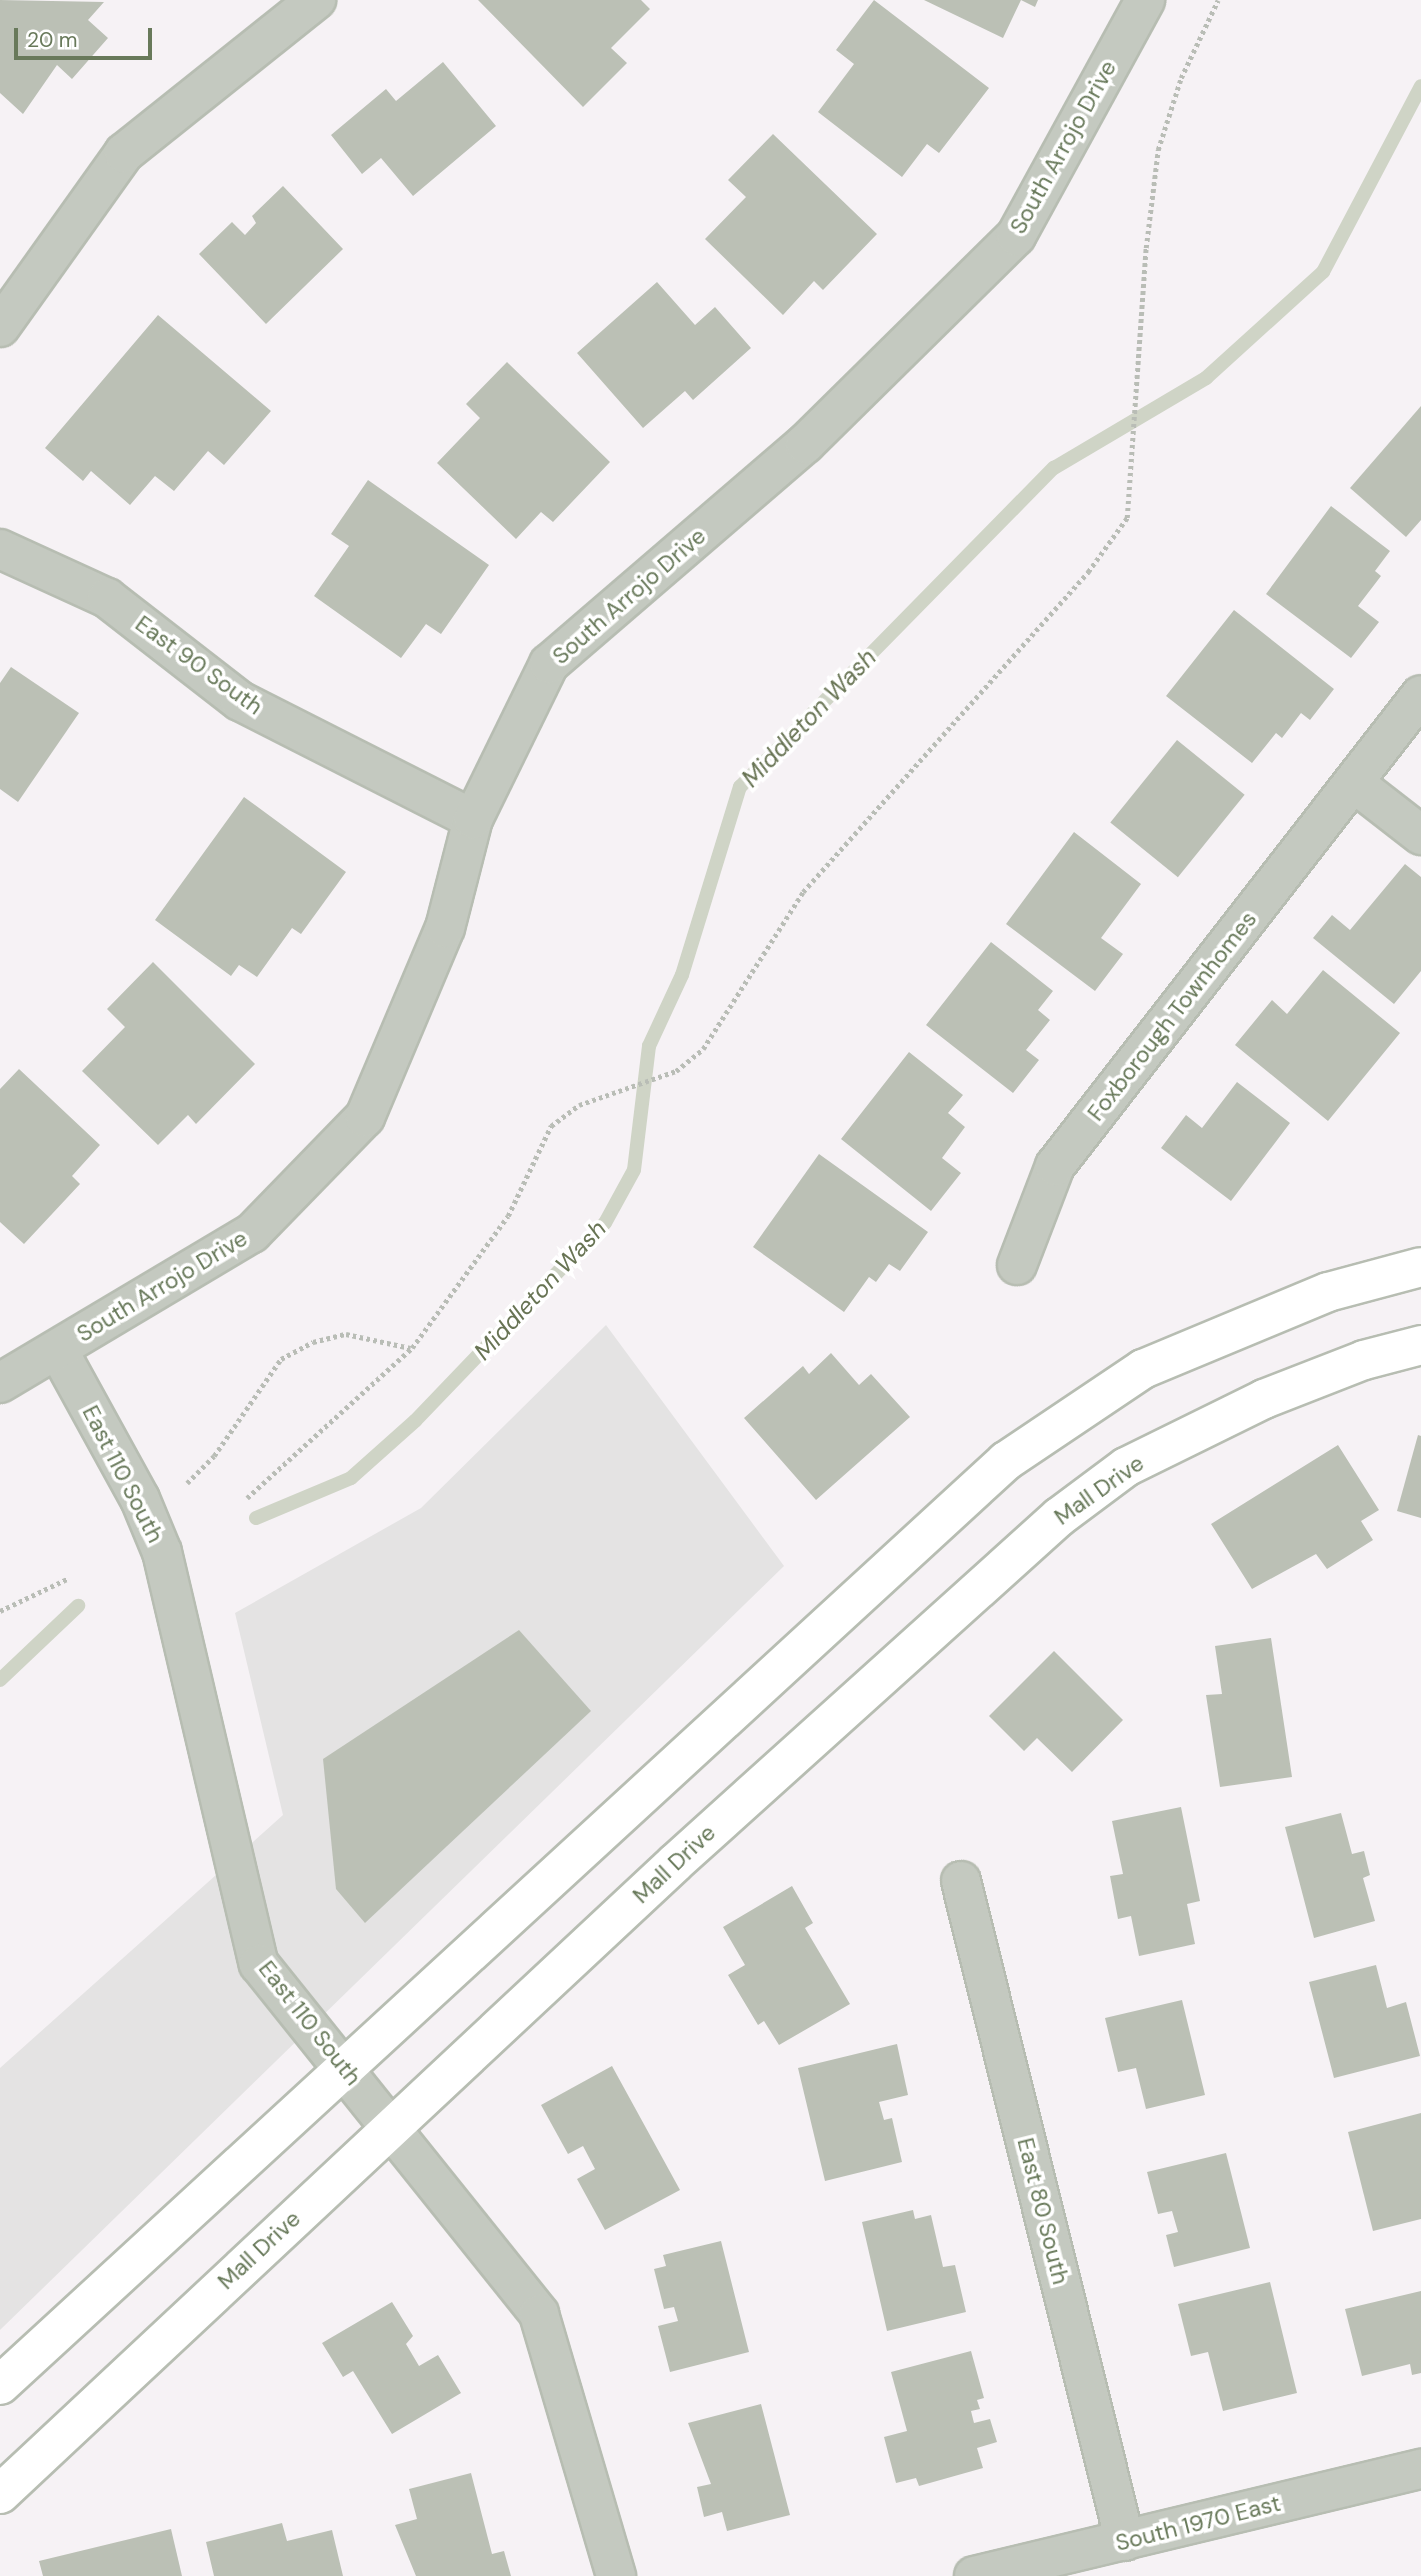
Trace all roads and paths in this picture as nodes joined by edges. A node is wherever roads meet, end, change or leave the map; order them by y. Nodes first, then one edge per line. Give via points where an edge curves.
1 (316, 0) edge
2 (1145, 0) edge
3 (1218, 0) edge
4 (0, 327) edge
5 (0, 549) edge
6 (1421, 695) edge
7 (1354, 783) junction
8 (473, 819) junction
9 (1421, 835) edge
10 (1017, 1265) dead end
11 (1421, 1267) edge
12 (1421, 1345) edge
13 (412, 1348) junction
14 (58, 1350) junction
15 (0, 1383) edge
16 (187, 1483) dead end
17 (247, 1498) dead end
18 (69, 1578) dead end
19 (0, 1611) edge
20 (961, 1881) dead end
21 (342, 2066) junction
22 (391, 2126) junction
23 (0, 2385) edge
24 (1421, 2469) edge
25 (0, 2494) edge
26 (1125, 2541) junction
27 (616, 2576) edge
28 (974, 2576) edge

1 - 4 street via 124,153
2 - 8 street, South Arrojo Drive via 1016,236 805,444 549,664
3 - 13 path via 1181,78 1158,150 1146,248 1127,517 1088,572 803,892 703,1049 676,1071 579,1105 551,1126 508,1216
5 - 8 street, East 90 South via 107,598 240,701
6 - 7 street, Foxborough Townhomes
7 - 9 street
7 - 10 street, Foxborough Townhomes via 1055,1166
8 - 14 street, South Arrojo Drive via 445,928 365,1117 252,1233
11 - 21 main road via 1328,1292 1143,1369 1006,1461
12 - 22 main road, Mall Drive via 1312,1378 1126,1466 914,1643
13 - 16 path via 346,1334 313,1342 281,1359 214,1456
13 - 17 path
14 - 15 street, South Arrojo Drive
14 - 21 street, East 110 South via 141,1499 162,1552 259,1964
18 - 19 path
20 - 26 street, East 80 South
21 - 22 street, East 110 South
21 - 23 main road
22 - 25 main road, Mall Drive
22 - 27 street, East 110 South via 539,2314
24 - 26 street, South 1970 East
26 - 28 street, South 1970 East

